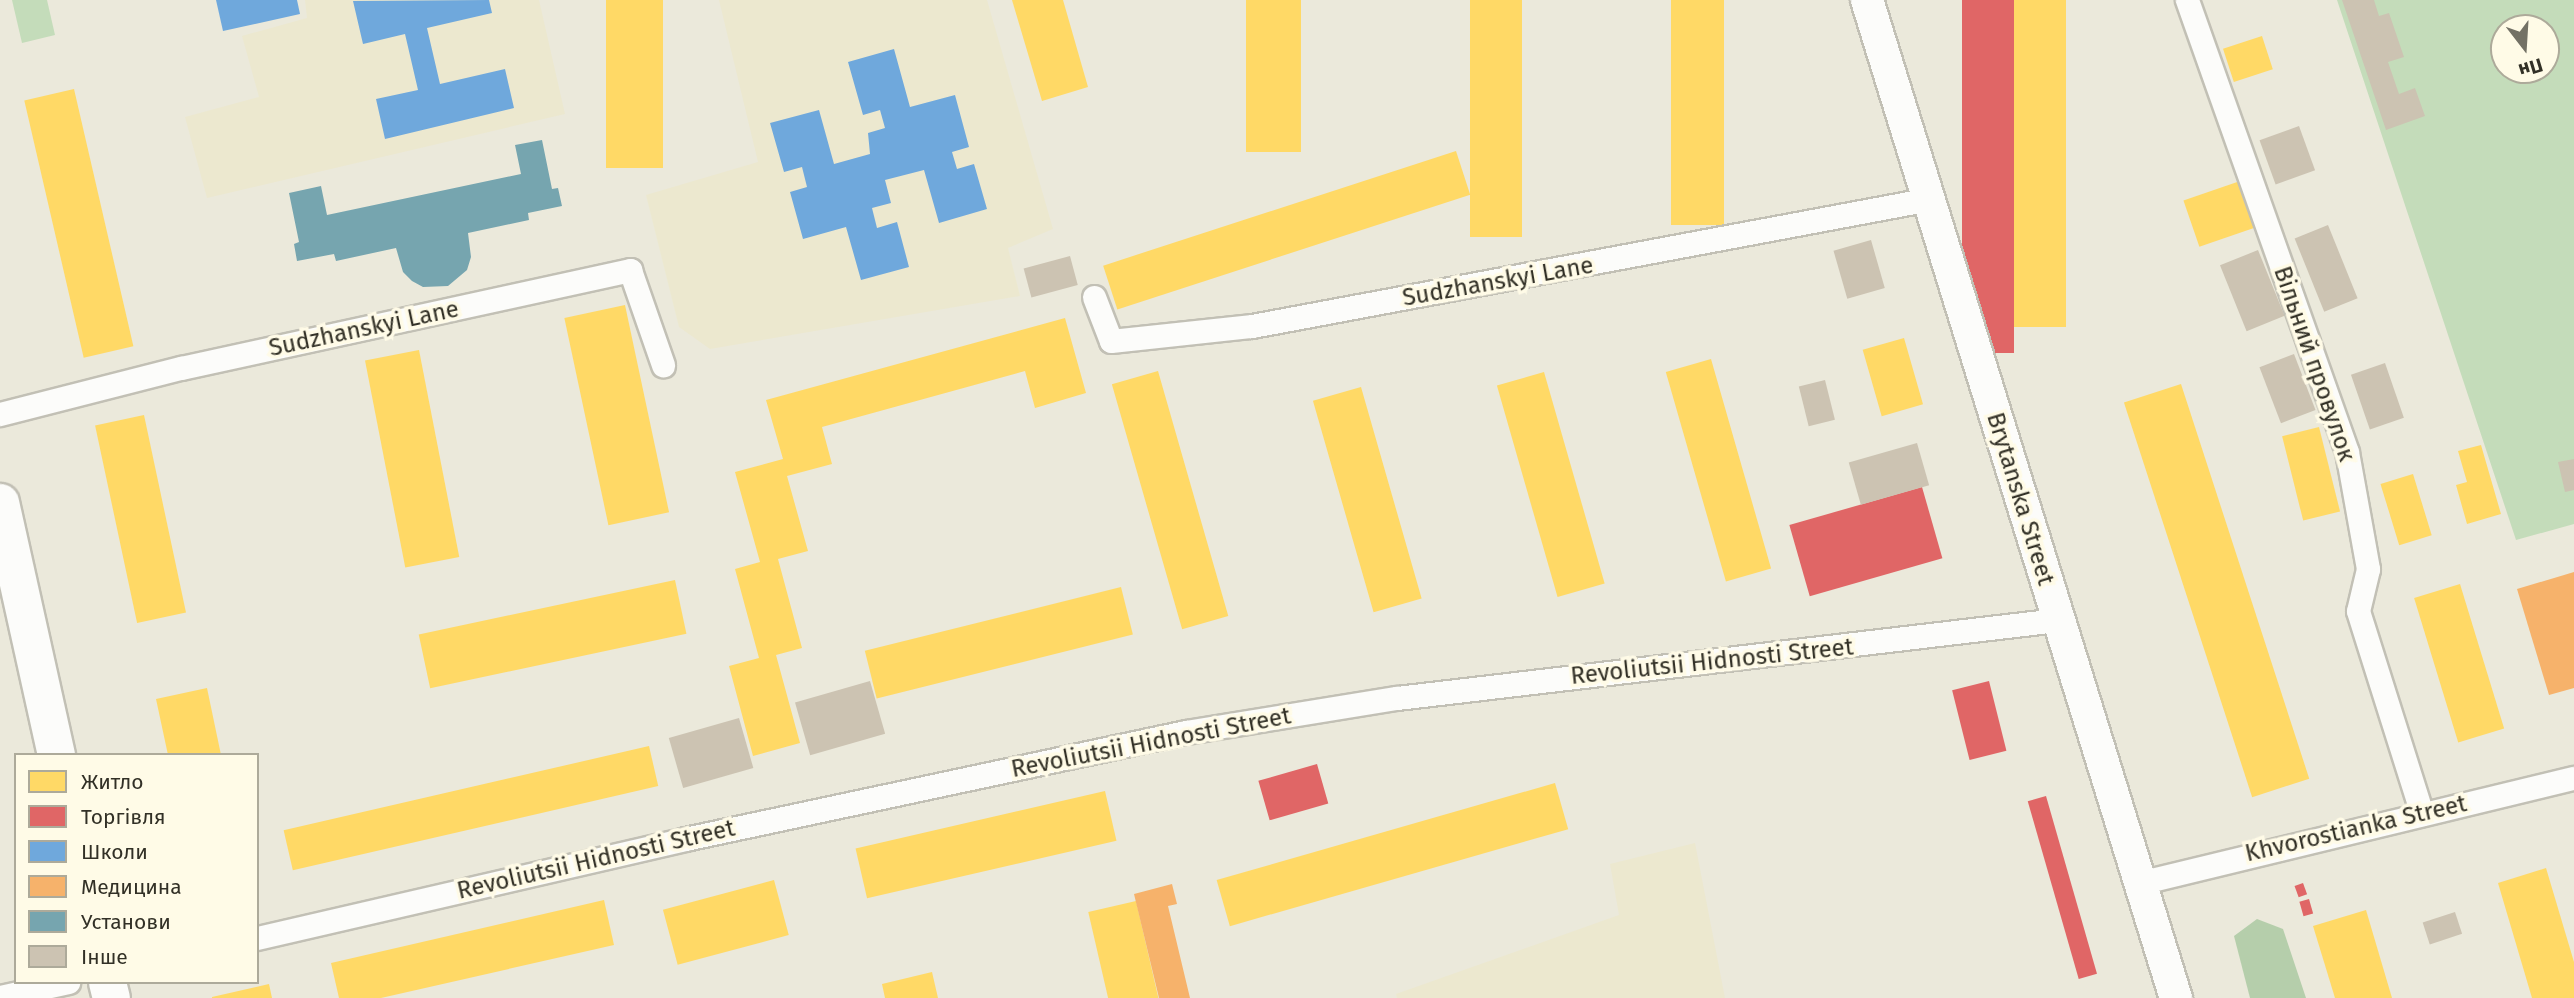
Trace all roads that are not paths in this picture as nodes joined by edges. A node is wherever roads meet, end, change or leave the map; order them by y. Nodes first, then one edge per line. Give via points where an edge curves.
1 (1867, 0) edge
2 (2187, 0) edge
3 (1930, 199) junction
4 (1094, 297) dead end
5 (663, 365) dead end
6 (0, 414) edge
7 (0, 502) edge
8 (2057, 620) junction
9 (56, 753) edge
10 (2574, 778) edge
11 (2422, 814) junction
12 (2138, 883) junction
13 (259, 938) edge
14 (60, 984) edge
15 (0, 998) edge
16 (2176, 998) edge

1 - 3 main road, Brytanska Street
2 - 11 street, Вільний провулок via 2347,452 2368,569 2358,611
3 - 4 street, Sudzhanskyi Lane via 1252,326 1111,341
3 - 8 main road, Brytanska Street
5 - 6 street, Sudzhanskyi Lane via 630,270 181,368
7 - 9 main road
8 - 12 main road, Brytanska Street
8 - 13 street, Revoliutsii Hidnosti Street via 1397,698 1186,732 685,839
10 - 11 street, Khvorostianka Street
11 - 12 street, Khvorostianka Street
12 - 16 main road, Brytanska Street
14 - 15 street

